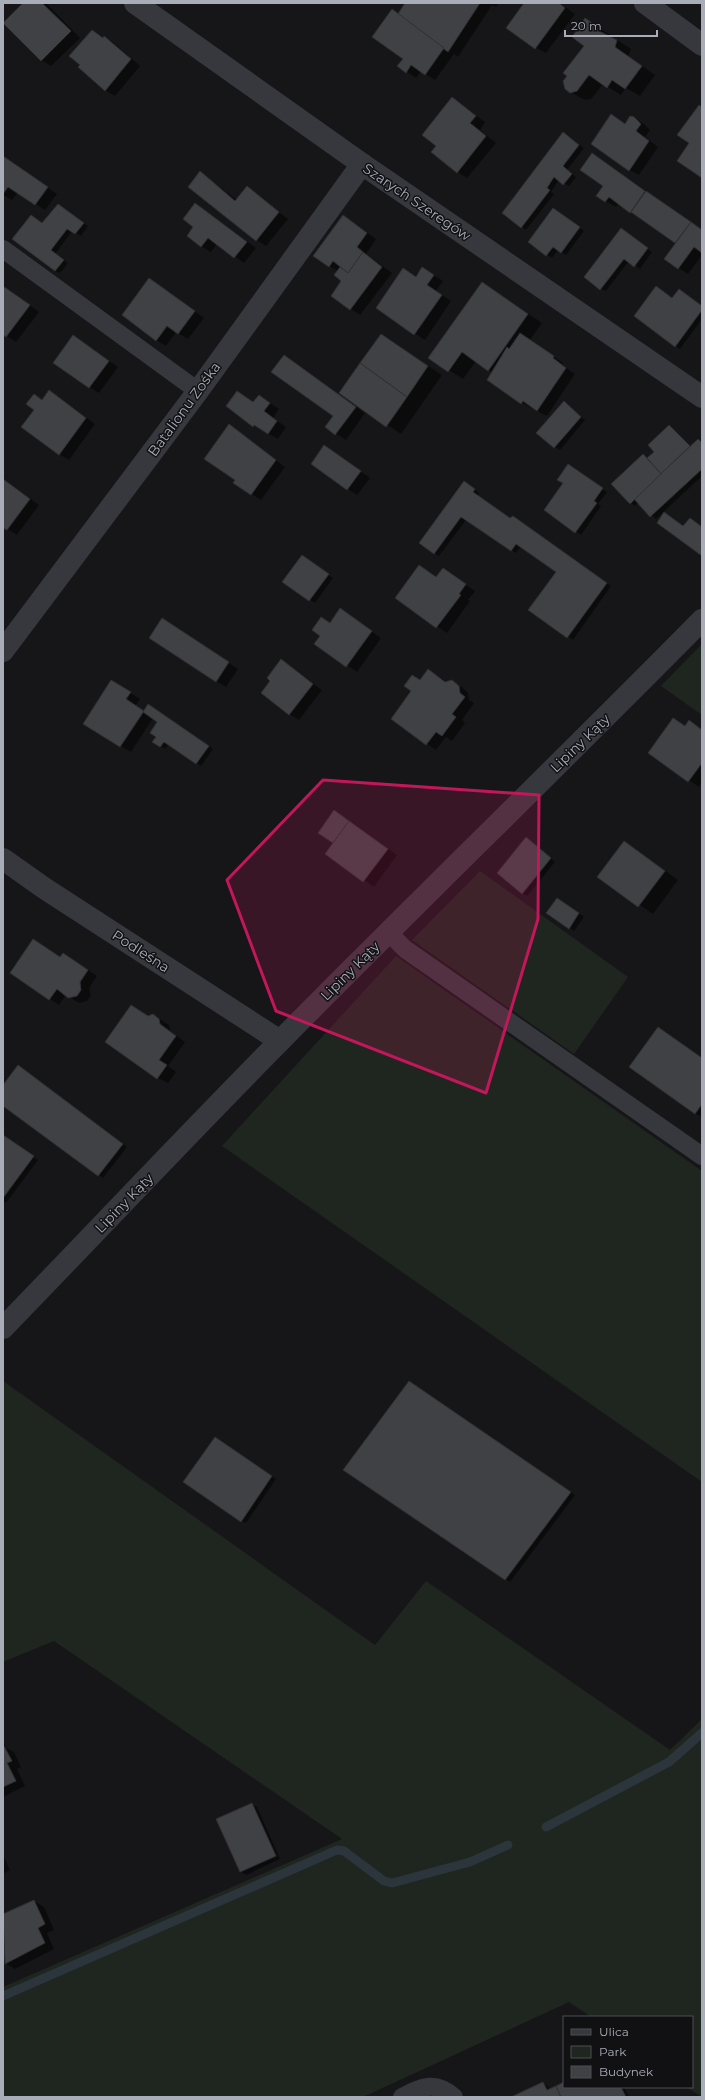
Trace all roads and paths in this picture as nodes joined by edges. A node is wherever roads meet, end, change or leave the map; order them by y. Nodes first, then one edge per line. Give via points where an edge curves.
1 (135, 3) edge
2 (645, 3) edge
3 (702, 45) edge
4 (362, 164) junction
5 (3, 248) edge
6 (198, 391) junction
7 (702, 396) edge
8 (702, 620) edge
9 (3, 651) edge
10 (3, 859) edge
11 (388, 932) junction
12 (280, 1041) junction
13 (702, 1156) edge
14 (3, 1328) edge
15 (402, 2097) edge
16 (454, 2097) edge

1 - 4 street, Szarych Szeregów
2 - 3 street
4 - 6 street, Batalionu Zośka
4 - 7 street, Szarych Szeregów
5 - 6 lane
6 - 9 street, Batalionu Zośka
8 - 11 street, Lipiny Kąty
10 - 12 street, Podleśna
11 - 12 street, Lipiny Kąty
11 - 13 lane via 405,949
12 - 14 street, Lipiny Kąty
15 - 16 lane via 420,2088 434,2086 442,2088

